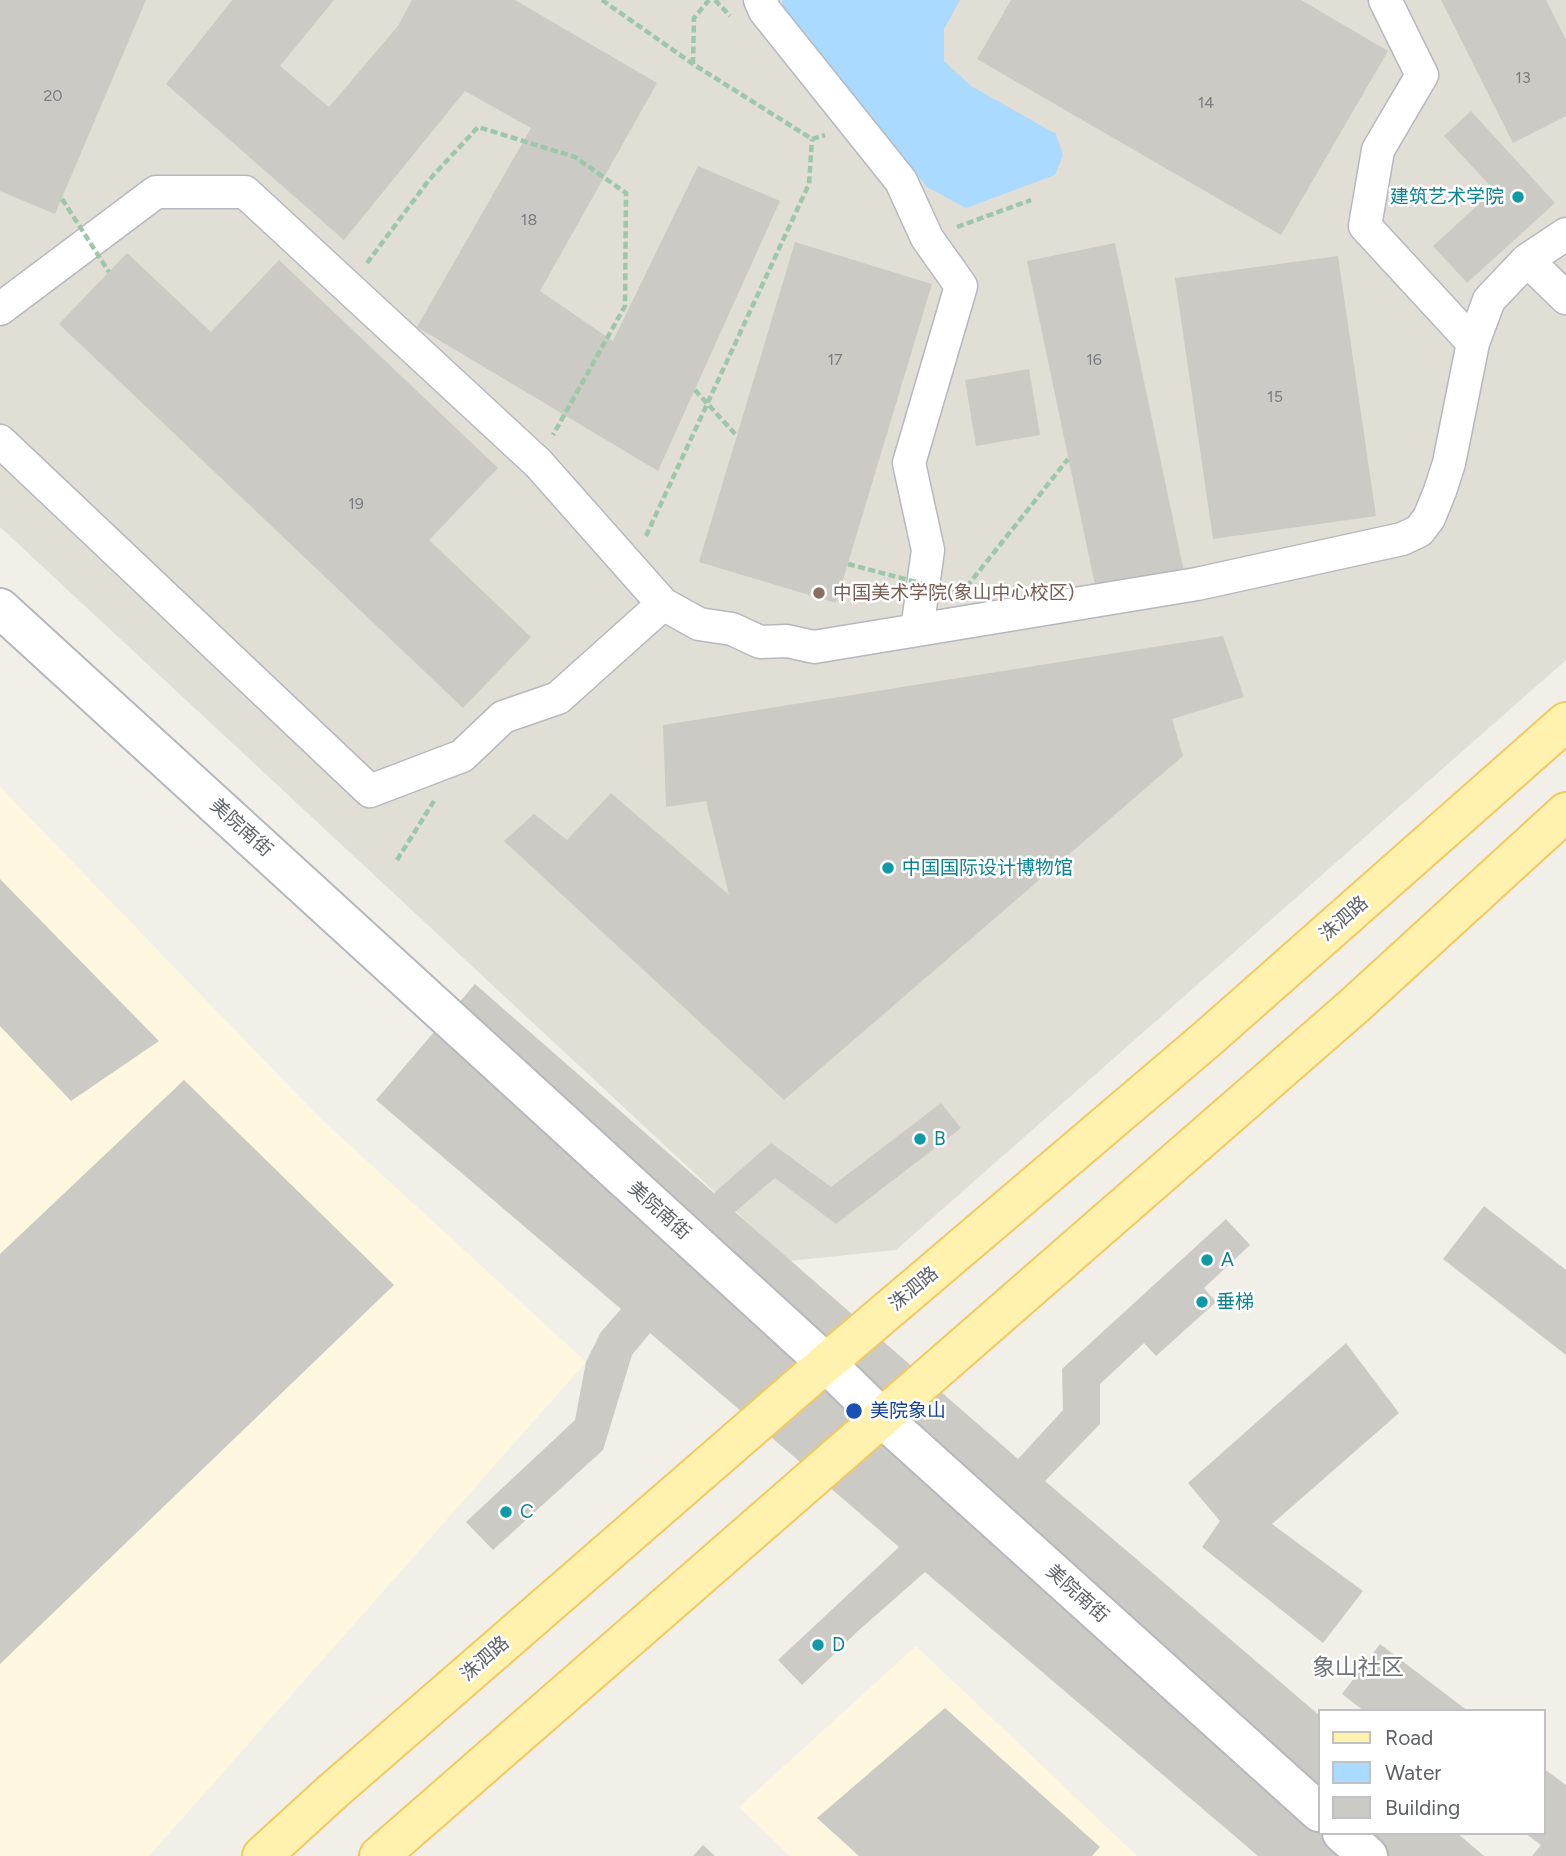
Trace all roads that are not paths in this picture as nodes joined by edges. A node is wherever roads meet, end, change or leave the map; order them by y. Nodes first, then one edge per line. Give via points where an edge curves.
1 (760, 0) edge
2 (1385, 0) edge
3 (1566, 234) edge
4 (1527, 260) junction
5 (1566, 298) edge
6 (0, 309) edge
7 (1473, 343) junction
8 (0, 441) edge
9 (663, 604) junction
10 (0, 608) edge
11 (917, 630) junction
12 (1566, 722) edge
13 (1566, 813) edge
14 (826, 1363) junction
15 (881, 1417) junction
16 (1318, 1811) edge
17 (1344, 1835) edge
18 (262, 1856) edge
19 (379, 1856) edge
20 (1368, 1856) edge

1 - 11 street via 901,181 927,238 961,286 909,463 928,550
2 - 7 street via 1422,75 1378,150 1365,226
3 - 4 street
4 - 5 street
4 - 7 street via 1489,300
6 - 9 street via 156,192 246,192 538,463
7 - 11 street via 1449,463 1429,518 1419,531 1402,539 1197,584
8 - 9 street via 370,791 463,756 503,717 558,698
9 - 11 street via 699,625 732,629 760,642 814,647
10 - 14 street, 美院南街
12 - 14 main road, 洙泗路 via 1218,1030
13 - 15 main road via 1354,1006
14 - 15 street, 美院南街
14 - 18 main road, 洙泗路
15 - 16 street, 美院南街
15 - 19 main road
17 - 20 street

